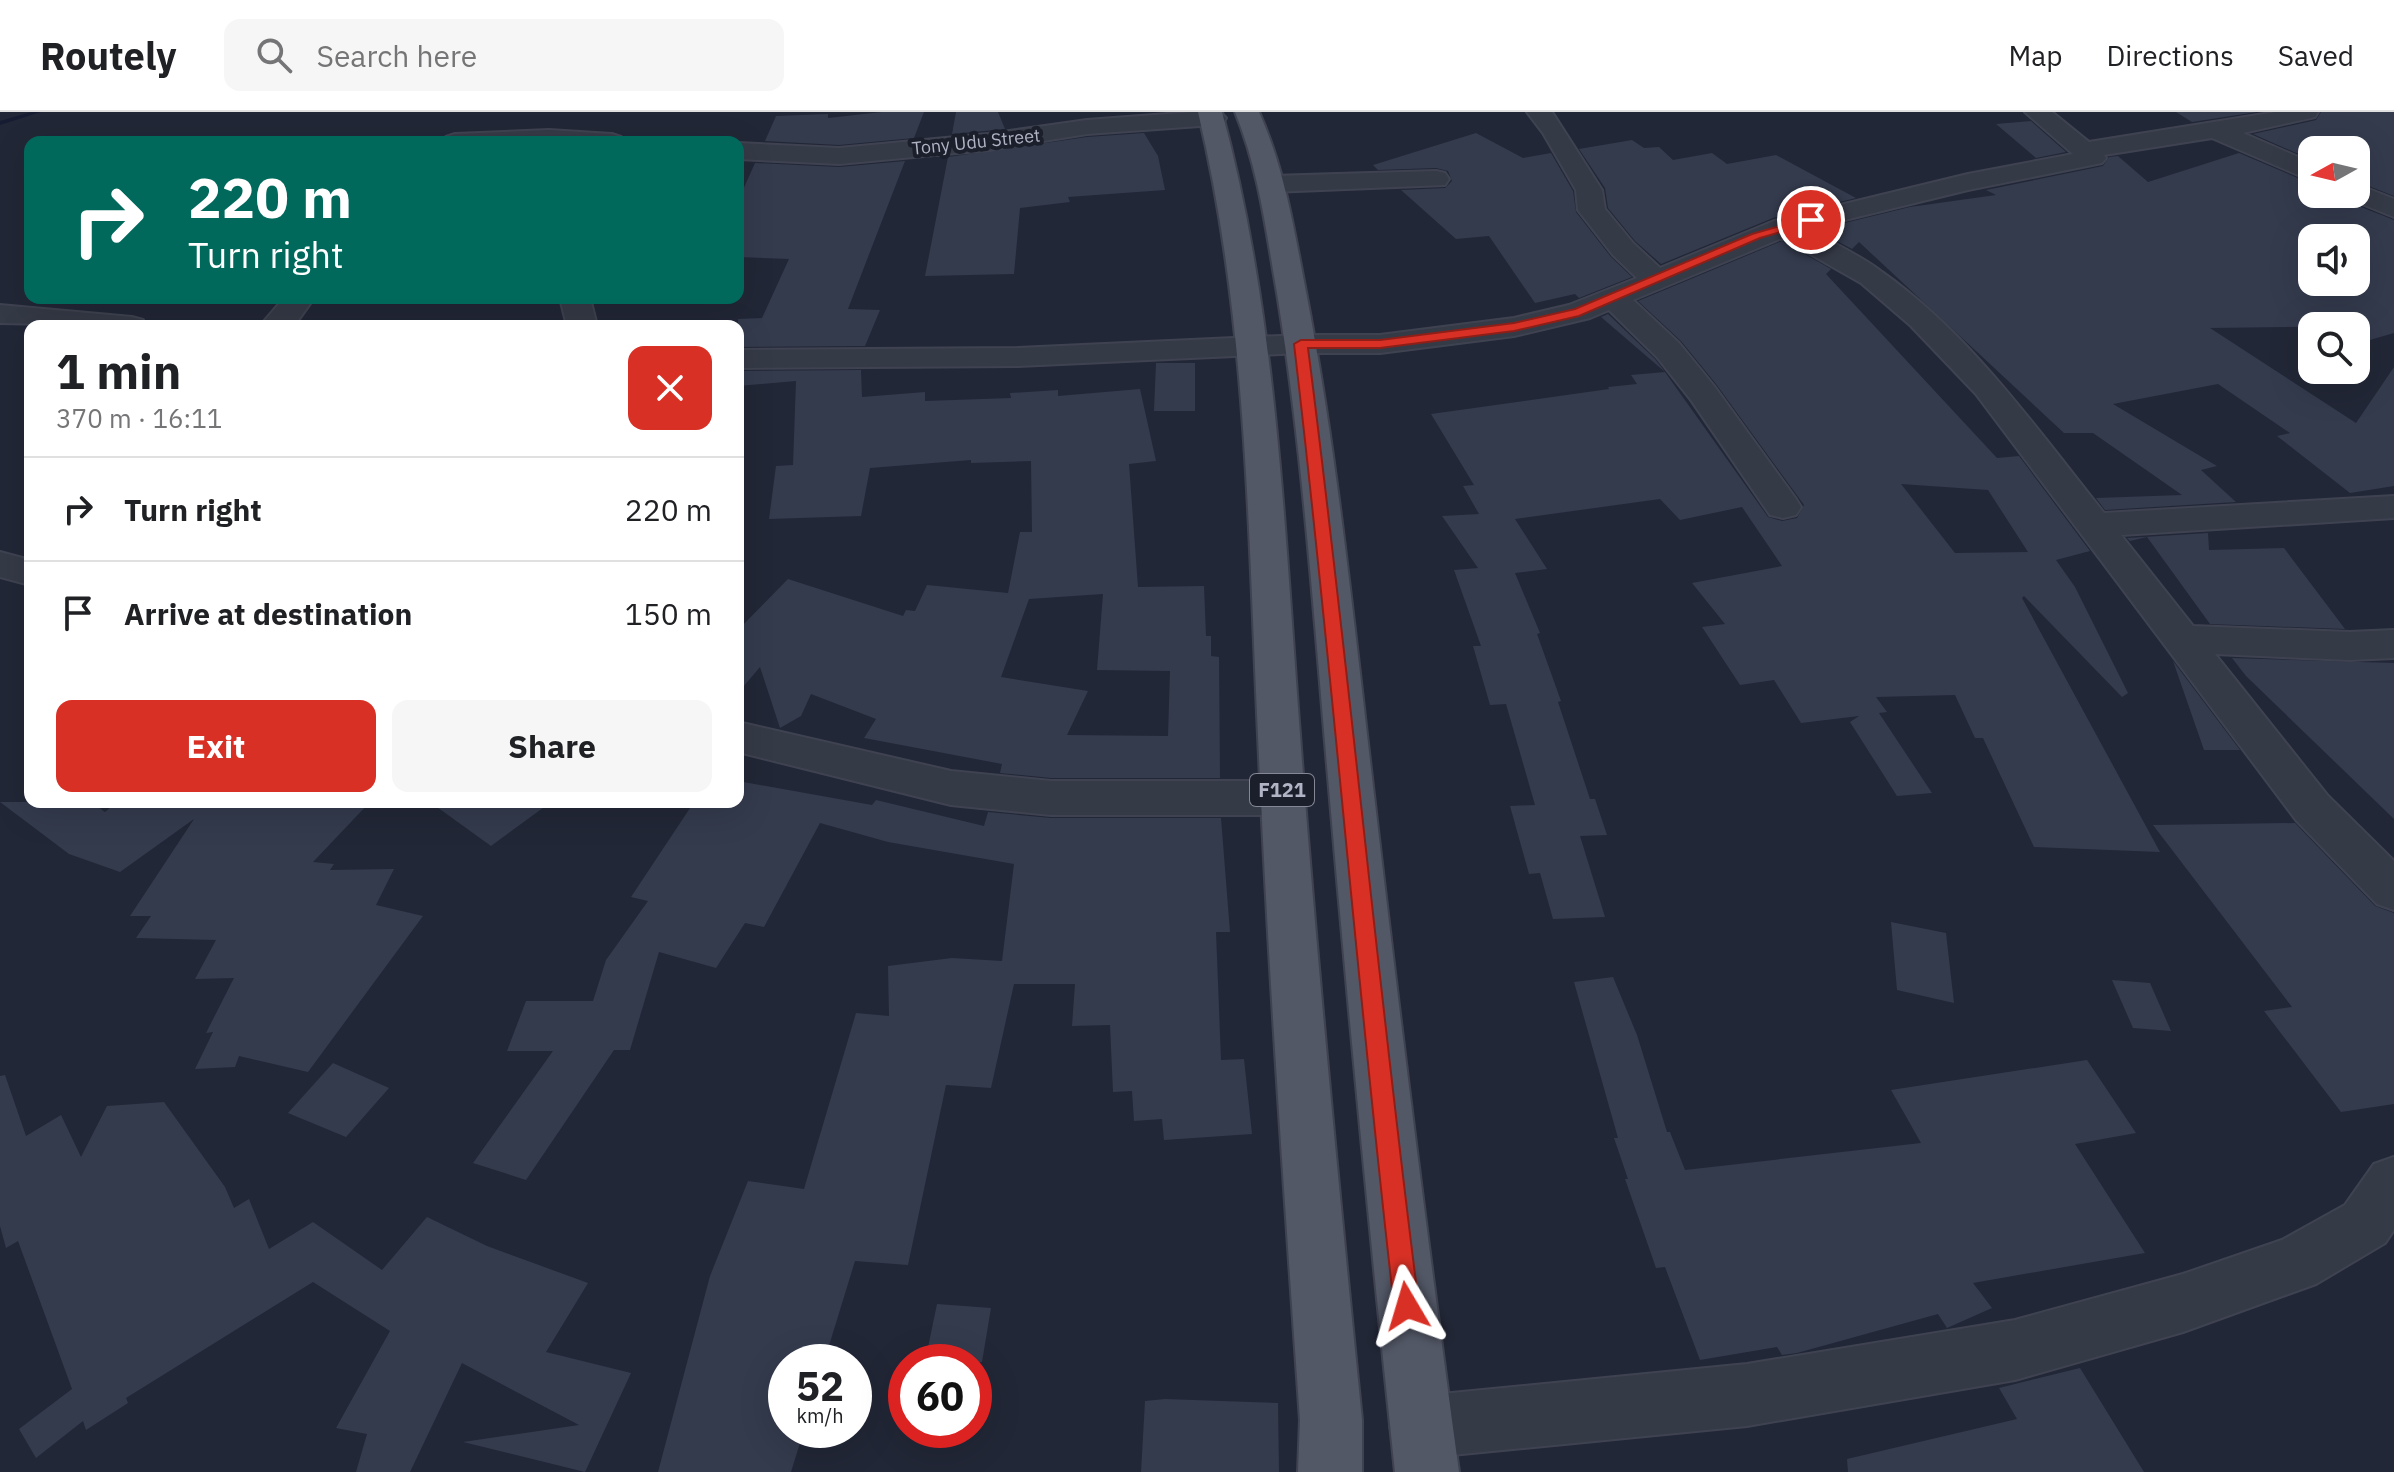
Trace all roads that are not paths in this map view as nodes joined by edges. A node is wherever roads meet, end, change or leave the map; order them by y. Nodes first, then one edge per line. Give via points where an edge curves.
1 (1026, 112) edge
2 (1539, 112) edge
3 (2037, 112) edge
4 (2306, 112) edge
5 (1224, 114) edge
6 (2216, 130) junction
7 (1042, 135) junction
8 (2086, 150) junction
9 (744, 151) edge
10 (2298, 167) edge
11 (1436, 179) dead end
12 (1272, 184) junction
13 (2370, 198) edge
14 (2394, 209) edge
15 (1784, 227) junction
16 (1655, 279) junction
17 (1613, 297) junction
18 (295, 304) edge
19 (0, 314) edge
20 (66, 320) edge
21 (283, 320) edge
22 (1301, 344) junction
23 (1253, 348) junction
24 (759, 361) edge
25 (1783, 507) dead end
26 (2394, 507) edge
27 (2096, 525) junction
28 (0, 564) edge
29 (24, 571) edge
30 (2181, 639) junction
31 (2394, 644) edge
32 (744, 738) edge
33 (1282, 798) junction
34 (2394, 891) edge
35 (2394, 1183) edge
36 (1424, 1450) edge
37 (1330, 1472) edge

1 - 7 street
2 - 16 street via 1589,190 1592,210
3 - 8 street
4 - 6 street
5 - 7 street, Tony Udu Street
5 - 12 main road via 1263,150
5 - 23 main road, F121 via 1228,182
6 - 8 street
6 - 10 street
7 - 9 street, Tony Udu Street via 839,156
8 - 15 street via 2093,158
11 - 12 street
12 - 22 main road
13 - 14 street
15 - 16 street
15 - 27 street via 1871,277 1922,320 1987,387
16 - 17 street
17 - 22 street via 1579,312 1514,327 1380,344
17 - 25 street via 1703,393
18 - 21 street
19 - 20 street
22 - 23 street
22 - 36 main road
23 - 24 street
23 - 33 main road, F121
26 - 27 street
27 - 30 street
28 - 29 street
30 - 31 street
30 - 34 street via 2312,808
32 - 33 street via 951,788 1081,799
33 - 37 main road, F121 via 1331,1420
35 - 36 street via 2365,1224 2296,1264 2183,1303 2015,1350

